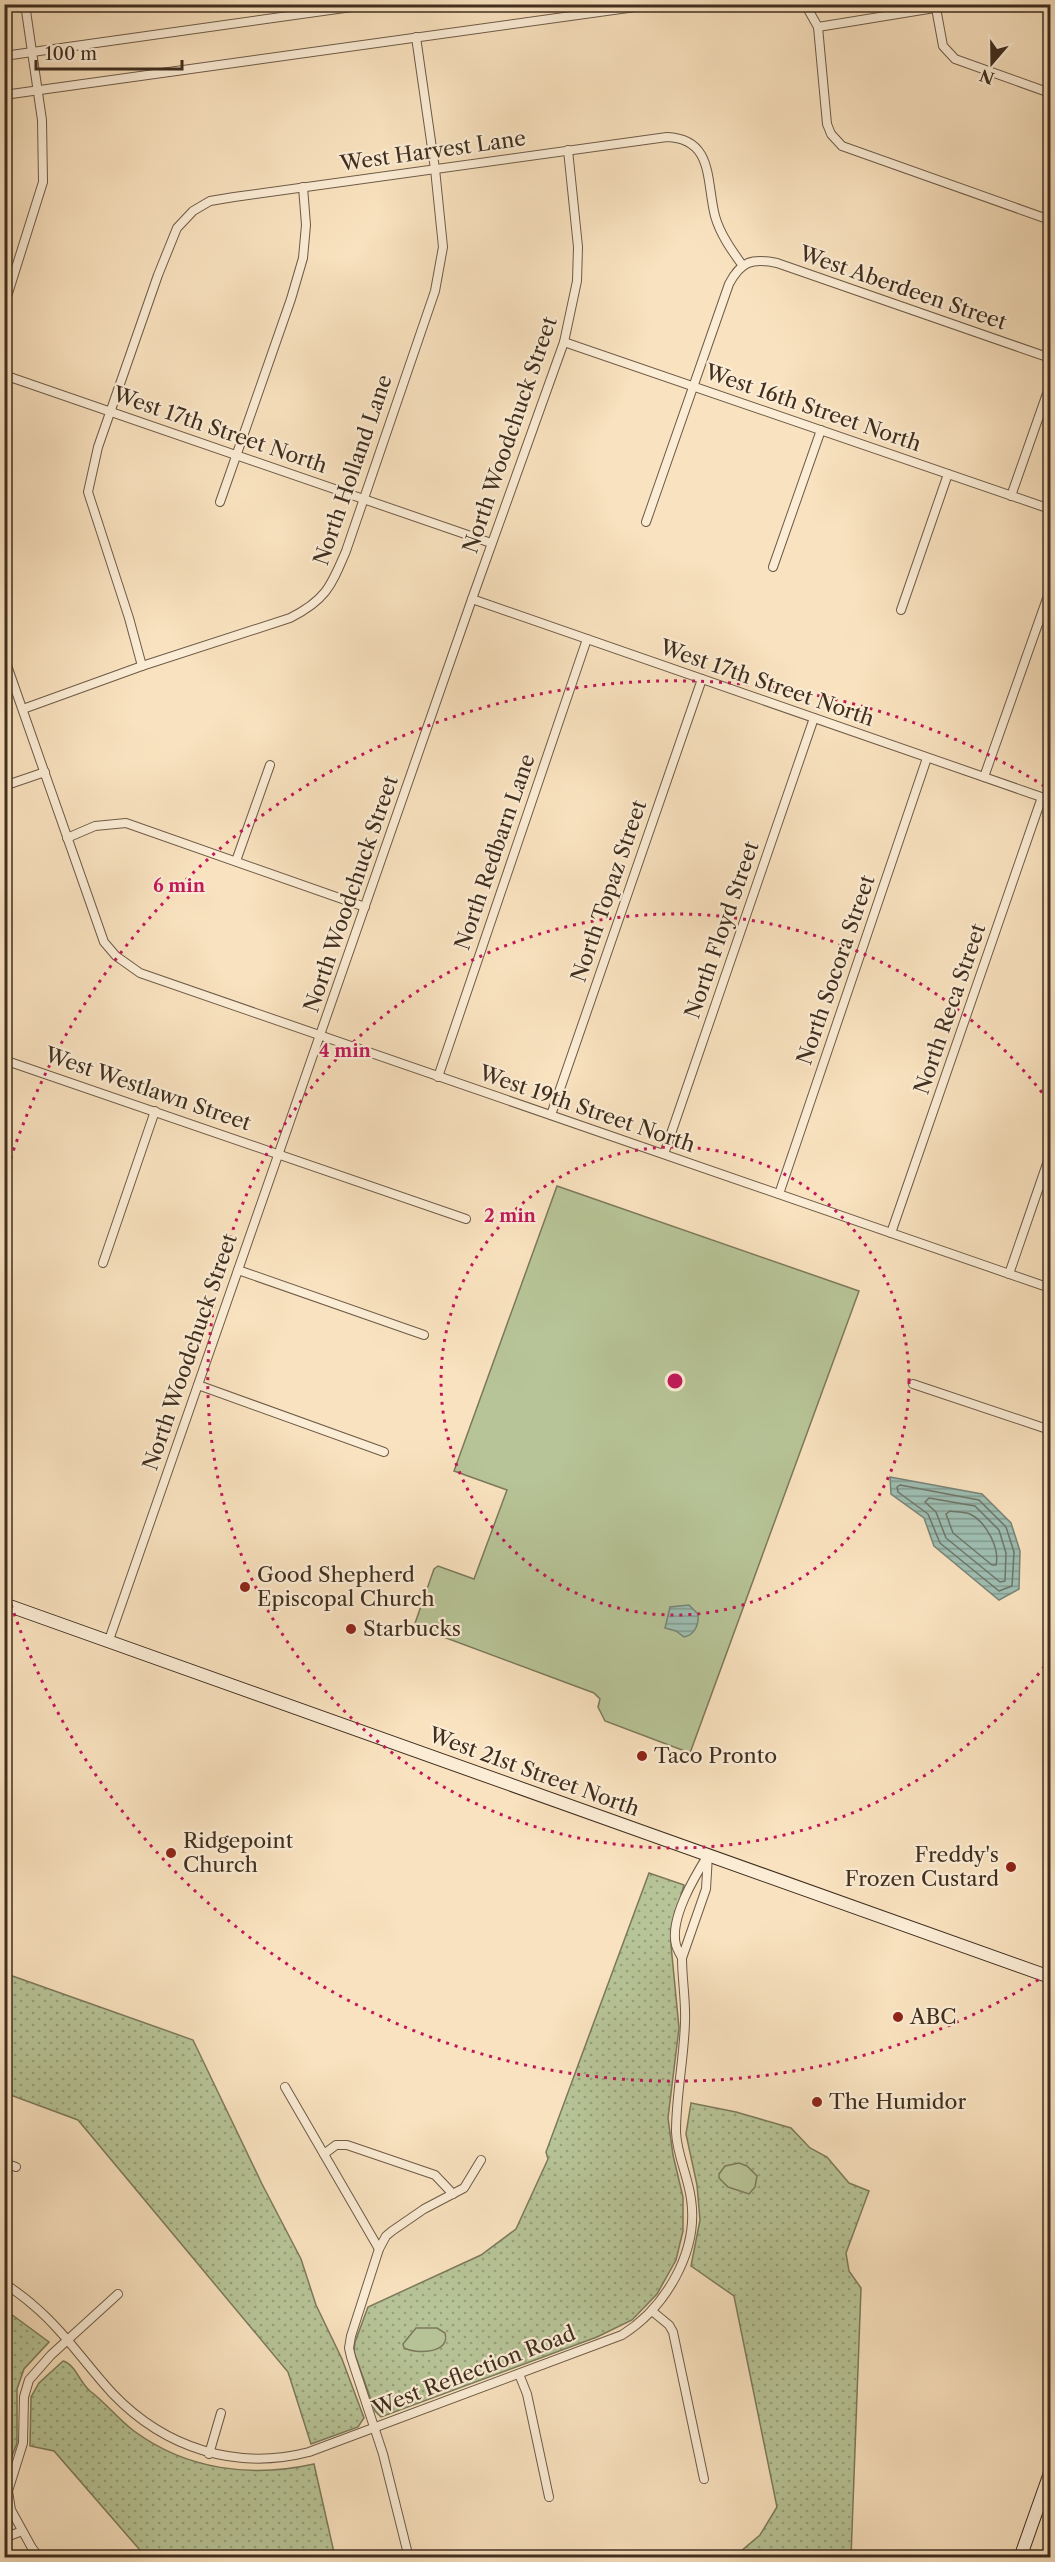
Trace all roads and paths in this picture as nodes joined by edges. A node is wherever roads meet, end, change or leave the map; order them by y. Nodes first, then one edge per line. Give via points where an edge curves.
1 (25, 4) edge
2 (373, 4) edge
3 (657, 4) edge
4 (805, 4) edge
5 (959, 4) edge
6 (936, 8) junction
7 (818, 27) junction
8 (416, 37) junction
9 (32, 52) junction
10 (4, 56) edge
11 (38, 90) junction
12 (1050, 93) edge
13 (4, 95) edge
14 (568, 150) junction
15 (435, 169) junction
16 (303, 187) junction
17 (1050, 220) edge
18 (743, 266) junction
19 (4, 306) edge
20 (564, 342) junction
21 (1050, 357) edge
22 (4, 375) edge
23 (1050, 385) edge
24 (693, 386) junction
25 (110, 411) junction
26 (821, 430) junction
27 (236, 455) junction
28 (948, 474) junction
29 (1011, 496) junction
30 (363, 498) junction
31 (220, 502) dead end
32 (1050, 509) edge
33 (646, 522) dead end
34 (492, 543) junction
35 (773, 567) dead end
36 (1050, 590) edge
37 (472, 599) junction
38 (901, 610) dead end
39 (587, 639) junction
40 (4, 657) edge
41 (142, 666) junction
42 (702, 679) junction
43 (23, 709) junction
44 (814, 718) junction
45 (927, 758) junction
46 (270, 765) dead end
47 (45, 772) junction
48 (984, 777) junction
49 (4, 786) edge
50 (1046, 799) edge
51 (67, 838) junction
52 (236, 861) junction
53 (365, 906) junction
54 (320, 1036) junction
55 (4, 1060) edge
56 (438, 1077) junction
57 (155, 1111) junction
58 (551, 1115) junction
59 (278, 1154) junction
60 (663, 1154) junction
61 (1050, 1155) edge
62 (779, 1194) junction
63 (466, 1219) dead end
64 (891, 1233) junction
65 (103, 1263) dead end
66 (238, 1270) junction
67 (1009, 1274) junction
68 (1050, 1288) edge
69 (424, 1335) dead end
70 (913, 1384) dead end
71 (198, 1385) junction
72 (1050, 1430) edge
73 (384, 1452) dead end
74 (4, 1604) edge
75 (109, 1640) junction
76 (708, 1855) junction
77 (682, 1958) junction
78 (1050, 1977) edge
79 (285, 2087) dead end
80 (324, 2154) junction
81 (481, 2160) dead end
82 (4, 2163) edge
83 (16, 2167) dead end
84 (453, 2194) junction
85 (379, 2249) junction
86 (4, 2283) edge
87 (118, 2294) dead end
88 (652, 2311) junction
89 (68, 2342) junction
90 (519, 2373) junction
91 (221, 2413) dead end
92 (375, 2428) junction
93 (209, 2454) junction
94 (1050, 2473) edge
95 (704, 2479) dead end
96 (549, 2497) dead end
97 (22, 2531) junction
98 (4, 2538) edge
99 (40, 2558) edge
100 (409, 2558) edge
101 (1020, 2558) edge

1 - 9 street
2 - 9 street
3 - 8 street
4 - 7 street
5 - 6 street
6 - 7 street
6 - 12 street via 943,46 955,59
7 - 17 street via 827,124 842,146
8 - 11 street
8 - 15 street, North Holland Lane
9 - 10 street
9 - 11 street
11 - 13 street
11 - 19 street via 43,182
14 - 15 street, West Harvest Lane
14 - 18 street, West Harvest Lane via 667,137 691,143 702,154 722,232
14 - 20 street, North Woodchuck Street via 578,247 577,281
15 - 16 street, West Harvest Lane
15 - 30 street, North Holland Lane via 442,247 435,291
16 - 25 street, West Harvest Lane via 210,201 184,219 158,275
16 - 27 street via 303,258
18 - 21 street, West Aberdeen Street via 751,261 777,263
18 - 24 street via 729,284
20 - 24 street, West 16th Street North
20 - 34 street, North Woodchuck Street
22 - 25 street, West 17th Street North
23 - 29 street
24 - 26 street, West 16th Street North
24 - 33 street
25 - 27 street, West 17th Street North
25 - 41 street via 88,492
26 - 28 street, West 16th Street North
26 - 35 street
27 - 30 street, West 17th Street North
27 - 31 street
28 - 29 street, West 16th Street North
28 - 38 street
29 - 32 street, West 16th Street North
30 - 34 street, West 17th Street North
30 - 41 street, North Holland Lane via 329,589 308,609
34 - 37 street, North Woodchuck Street
36 - 48 street
37 - 39 street, West 17th Street North
37 - 53 street, North Woodchuck Street
39 - 42 street, West 17th Street North
39 - 56 street, North Redbarn Lane
40 - 43 street
41 - 43 street, North Holland Lane
42 - 44 street, West 17th Street North
42 - 58 street, North Topaz Street
43 - 47 street
44 - 45 street, West 17th Street North
44 - 60 street, North Floyd Street
45 - 48 street, West 17th Street North
45 - 62 street, North Socora Street
46 - 52 street
47 - 49 street
47 - 51 street
48 - 50 street, West 17th Street North
50 - 64 street, North Reca Street
51 - 52 street via 95,826 126,824
51 - 54 street, West 19th Street North via 104,942 116,956 140,973 165,983
52 - 53 street
53 - 54 street, North Woodchuck Street
54 - 56 street, West 19th Street North
54 - 59 street, North Woodchuck Street
55 - 57 street, West Westlawn Street
56 - 58 street, West 19th Street North
57 - 59 street, West Westlawn Street
57 - 65 street
58 - 60 street, West 19th Street North
59 - 63 street, West Westlawn Street
59 - 66 street, North Woodchuck Street
60 - 62 street, West 19th Street North
61 - 67 street
62 - 64 street, West 19th Street North
64 - 67 street, West 19th Street North
66 - 69 street
66 - 71 street, North Woodchuck Street
67 - 68 street, West 19th Street North
70 - 72 street
71 - 73 street
71 - 75 street, North Woodchuck Street
74 - 75 main road, West 21st Street North
75 - 76 main road, West 21st Street North
76 - 77 street, West Reflection Road via 705,1890
76 - 77 street, West Reflection Road via 691,1883 680,1913 675,1944
76 - 78 main road, West 21st Street North
77 - 88 street, West Reflection Road via 685,2021 676,2134 692,2199 692,2219 682,2262 672,2285
79 - 80 street
80 - 84 street via 336,2145 347,2145 435,2175
80 - 85 street
81 - 84 street via 464,2188
82 - 83 street
84 - 85 street via 392,2231
85 - 92 street via 349,2348
86 - 89 street, West Reflection Road via 34,2306
87 - 89 street
88 - 90 street, West Reflection Road via 622,2335
88 - 95 street via 672,2332
89 - 93 street, West Reflection Road via 140,2418 162,2434
89 - 97 street via 29,2380 24,2397 23,2443 8,2491 11,2510
90 - 92 street, West Reflection Road
90 - 96 street
91 - 93 street
92 - 93 street, West Reflection Road via 279,2459
92 - 100 street
94 - 101 main road
97 - 98 street
97 - 99 street

